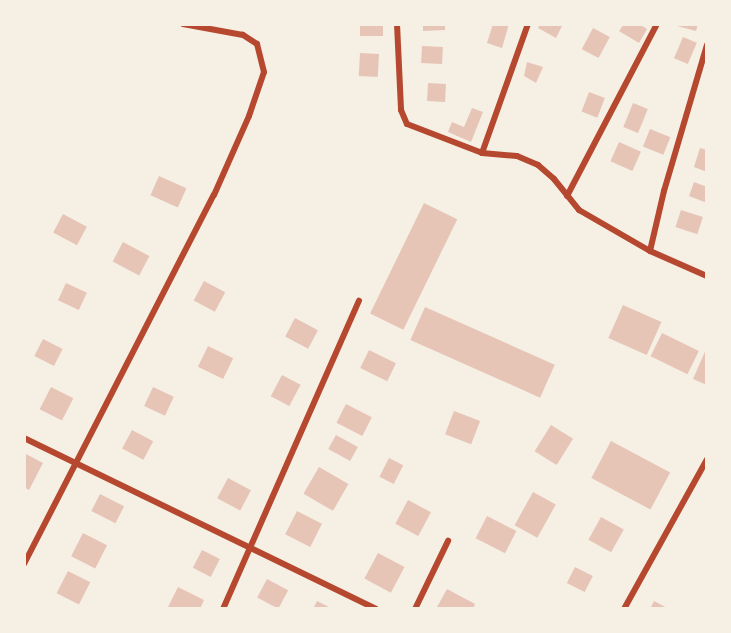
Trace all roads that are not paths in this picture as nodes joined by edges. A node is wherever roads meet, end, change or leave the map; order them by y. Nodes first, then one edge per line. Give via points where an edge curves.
1 (183, 24) edge
2 (397, 24) edge
3 (528, 24) edge
4 (657, 24) edge
5 (707, 45) edge
6 (482, 153) junction
7 (567, 196) junction
8 (650, 251) junction
9 (707, 276) edge
10 (359, 301) dead end
11 (24, 438) edge
12 (707, 459) edge
13 (75, 464) junction
14 (448, 541) dead end
15 (249, 549) junction
16 (24, 564) edge
17 (222, 609) edge
18 (376, 609) edge
19 (415, 609) edge
20 (624, 609) edge

1 - 13 street via 243,35 257,44 264,72 214,195
2 - 6 street via 401,110 407,124
3 - 6 street
4 - 7 street
5 - 8 street
6 - 7 street via 517,156 538,165
7 - 8 street via 579,210
8 - 9 street
10 - 15 street
11 - 13 street
12 - 20 street
13 - 15 street
13 - 16 street
14 - 19 street
15 - 17 street
15 - 18 street

